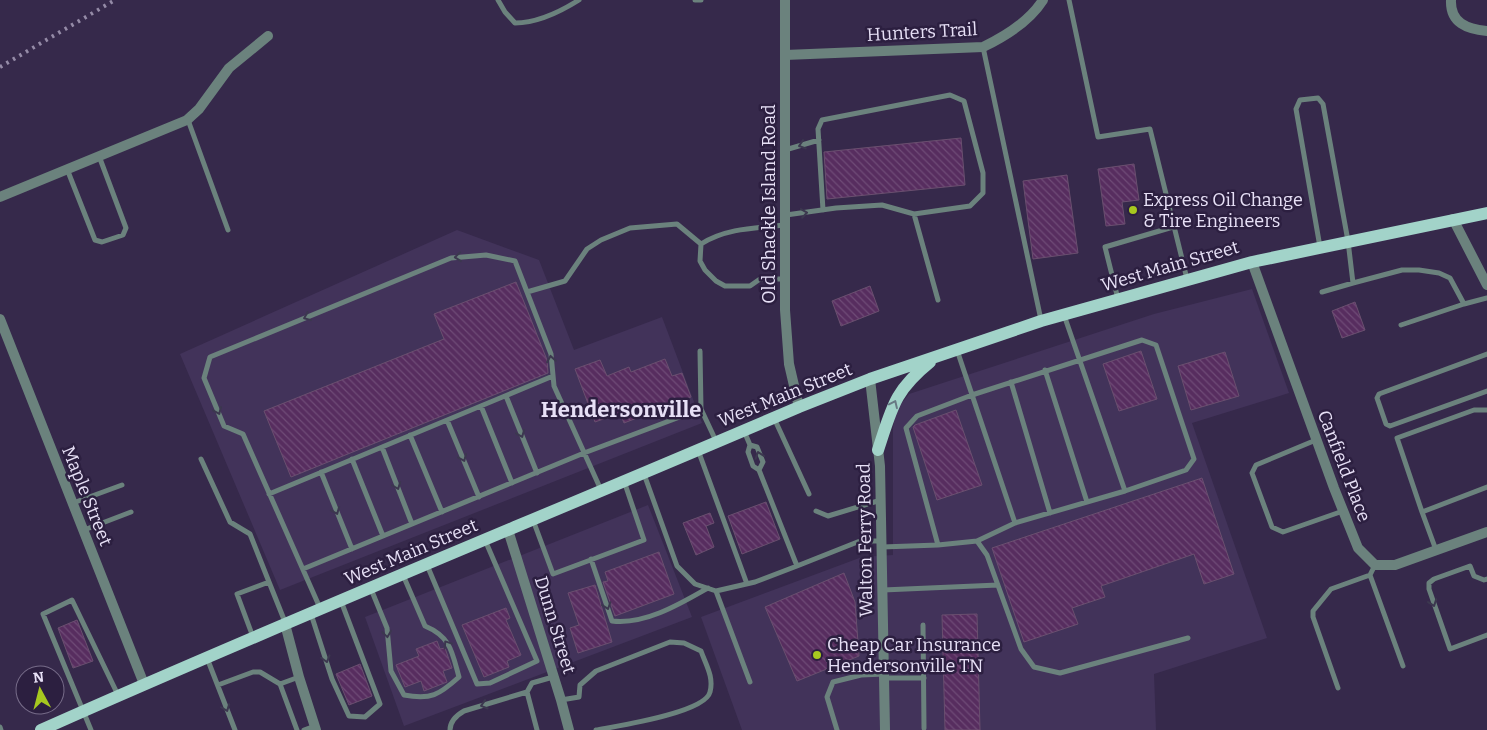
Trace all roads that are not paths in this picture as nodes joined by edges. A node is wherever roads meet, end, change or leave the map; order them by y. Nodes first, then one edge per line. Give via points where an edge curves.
1 (498, 0) edge
2 (579, 0) edge
3 (694, 0) edge
4 (701, 0) edge
5 (785, 0) edge
6 (1043, 0) edge
7 (1069, 0) edge
8 (1451, 0) edge
9 (1487, 31) edge
10 (268, 36) dead end
11 (983, 47) junction
12 (785, 55) junction
13 (187, 120) junction
14 (819, 140) junction
15 (785, 150) junction
16 (99, 156) junction
17 (67, 169) junction
18 (0, 197) edge
19 (823, 210) junction
20 (1487, 213) edge
21 (914, 214) junction
22 (1453, 219) junction
23 (786, 220) junction
24 (1173, 227) junction
25 (228, 230) dead end
26 (1348, 241) junction
27 (701, 244) junction
28 (1320, 247) junction
29 (1252, 262) junction
30 (786, 279) junction
31 (1188, 280) junction
32 (1353, 283) junction
33 (1487, 285) edge
34 (527, 292) junction
35 (1322, 292) dead end
36 (1487, 298) edge
37 (1118, 299) junction
38 (938, 300) dead end
39 (1464, 304) junction
40 (1064, 314) junction
41 (0, 319) edge
42 (1041, 321) junction
43 (1401, 325) dead end
44 (957, 349) junction
45 (700, 351) dead end
46 (1487, 355) edge
47 (938, 356) junction
48 (1080, 359) junction
49 (1046, 370) junction
50 (553, 376) junction
51 (870, 379) junction
52 (1011, 382) junction
53 (1487, 390) edge
54 (972, 395) junction
55 (506, 396) junction
56 (481, 406) junction
57 (799, 407) junction
58 (701, 409) junction
59 (1487, 410) edge
60 (774, 418) junction
61 (447, 420) junction
62 (744, 430) junction
63 (410, 435) junction
64 (1317, 440) junction
65 (716, 442) junction
66 (750, 444) junction
67 (382, 447) junction
68 (698, 450) junction
69 (878, 450) junction
70 (584, 453) junction
71 (201, 459) dead end
72 (352, 459) junction
73 (759, 470) junction
74 (321, 472) junction
75 (537, 473) junction
76 (644, 473) junction
77 (624, 481) junction
78 (512, 483) junction
79 (122, 485) dead end
80 (1487, 487) edge
81 (601, 491) junction
82 (1125, 491) junction
83 (269, 494) junction
84 (809, 494) dead end
85 (479, 497) junction
86 (881, 500) junction
87 (1087, 502) junction
88 (73, 504) junction
89 (816, 511) dead end
90 (1343, 511) junction
91 (131, 512) dead end
92 (442, 512) junction
93 (1422, 512) junction
94 (1050, 513) junction
95 (533, 520) junction
96 (412, 524) junction
97 (1015, 524) junction
98 (83, 530) junction
99 (508, 530) junction
100 (1487, 532) edge
101 (383, 536) junction
102 (485, 540) junction
103 (977, 541) junction
104 (882, 544) junction
105 (938, 544) junction
106 (352, 549) junction
107 (1436, 550) junction
108 (591, 560) junction
109 (427, 564) junction
110 (1375, 565) junction
111 (797, 566) junction
112 (303, 569) junction
113 (403, 575) junction
114 (1370, 575) junction
115 (1487, 579) edge
116 (270, 582) junction
117 (746, 584) junction
118 (998, 585) junction
119 (370, 588) junction
120 (708, 588) junction
121 (882, 590) junction
122 (716, 591) junction
123 (341, 600) junction
124 (316, 611) junction
125 (285, 624) junction
126 (923, 625) dead end
127 (1487, 635) edge
128 (254, 637) junction
129 (1188, 638) dead end
130 (206, 658) junction
131 (1403, 666) dead end
132 (554, 676) junction
133 (884, 676) junction
134 (299, 677) junction
135 (924, 678) junction
136 (750, 682) dead end
137 (144, 684) junction
138 (280, 684) junction
139 (218, 685) junction
140 (1338, 688) dead end
141 (527, 692) junction
142 (119, 695) junction
143 (561, 700) junction
144 (83, 711) junction
145 (315, 728) edge
146 (924, 728) dead end
147 (41, 730) edge
148 (91, 730) edge
149 (235, 730) edge
150 (297, 730) edge
151 (304, 730) edge
152 (450, 730) edge
153 (537, 730) edge
154 (569, 730) edge
155 (596, 730) edge
156 (837, 730) edge
157 (885, 730) edge

1 - 2 lane via 515,23 529,23
3 - 4 lane
5 - 12 street, Old Shackle Island Road
6 - 11 street, Hunters Trail via 1022,24
7 - 24 lane via 1098,137 1150,129
8 - 9 street via 1451,10 1458,22 1472,29
10 - 13 street via 229,68
11 - 12 street, Hunters Trail
11 - 42 lane
12 - 15 street, Old Shackle Island Road
13 - 16 street
13 - 25 lane
14 -> 15 lane
14 - 19 lane
14 - 21 lane via 818,129 822,120 950,95 964,102 983,173 983,193 970,206
15 - 23 street, Old Shackle Island Road
16 - 17 street
16 - 17 lane via 126,228 123,235 102,242 95,240
17 - 18 street
19 - 21 lane via 882,205
23 -> 19 lane
20 - 22 main road, West Main Street
21 - 38 lane
22 - 26 main road, West Main Street
22 - 33 street
23 - 27 lane via 733,230
23 - 30 street, Old Shackle Island Road
24 - 31 lane
24 - 37 lane via 1105,247
26 - 28 main road, West Main Street
26 - 28 lane via 1323,104 1318,98 1300,100 1296,109
26 - 32 lane
27 - 30 lane via 700,261 705,270 725,286 750,286 760,279
27 - 34 lane via 677,224 630,228 587,249 565,281
28 - 29 main road, West Main Street
29 - 31 main road, West Main Street
29 - 64 street, Canfield Place
30 - 57 street, Old Shackle Island Road via 789,364
31 - 37 main road, West Main Street
32 - 35 lane
32 - 39 lane via 1402,270 1439,273 1450,278
50 -> 34 lane via 551,354
34 -> 83 lane via 515,261 486,255 451,258 210,357 204,378 224,426 242,434
36 - 39 lane
37 - 40 main road, West Main Street
39 - 43 lane
40 - 42 main road, West Main Street
40 - 48 lane
41 - 88 street, Maple Street
42 - 44 main road, West Main Street
44 - 47 main road, West Main Street
44 - 54 lane
45 - 58 lane
46 - 53 lane via 1379,394 1377,398 1386,424 1390,426
47 - 51 main road, West Main Street
69 -> 47 main road via 901,390
48 - 49 lane
48 - 82 lane
48 - 82 lane via 1142,340 1156,345 1194,459 1186,470
49 - 52 lane
49 - 87 lane
50 - 55 lane
50 - 70 lane via 554,386
51 - 57 main road, West Main Street
51 - 69 street, Walton Ferry Road
52 - 54 lane
52 - 94 lane
54 - 97 lane
54 - 105 lane via 917,416 906,428
55 - 56 lane
55 -> 75 lane
56 - 61 lane
56 - 78 lane
57 - 60 main road, West Main Street
58 - 65 lane
58 - 70 lane
59 - 93 lane via 1474,410 1397,438
60 - 62 main road, West Main Street
60 - 84 lane
61 - 63 lane
61 -> 85 lane
62 - 65 main road, West Main Street
62 - 66 lane
63 - 67 lane
63 - 92 lane
64 - 90 street, Canfield Place
64 - 90 lane via 1256,465 1252,473 1272,527 1283,532
65 - 68 main road, West Main Street
66 - 73 lane via 748,452 753,466
73 -> 66 lane via 763,462 757,447
67 - 72 lane
67 -> 96 lane
68 - 76 main road, West Main Street
68 - 117 lane
69 - 86 street, Walton Ferry Road
70 - 75 lane
70 - 81 lane
71 - 116 lane via 230,522 250,534
72 - 74 lane
72 - 101 lane
73 - 111 lane
74 - 83 lane
74 -> 106 lane
75 - 78 lane
76 - 77 main road, West Main Street
76 - 120 lane via 677,566 695,584
77 - 81 main road, West Main Street
77 - 108 lane via 644,540
78 - 85 lane
79 - 88 lane
80 - 93 lane
81 - 95 main road, West Main Street
82 - 87 lane
83 - 112 lane
85 - 92 lane
86 - 89 lane via 828,516
86 - 104 street, Walton Ferry Road
87 - 94 lane
88 - 98 street, Maple Street
90 - 110 street, Canfield Place via 1358,548
91 - 98 lane
92 - 96 lane
93 - 107 lane
94 - 97 lane
95 - 99 main road, West Main Street
95 - 108 lane via 553,574
96 - 101 lane
97 - 103 lane
98 - 137 street, Maple Street
99 - 102 main road, West Main Street
99 - 132 street, Dunn Street
100 - 107 street
101 - 106 lane
102 - 109 main road, West Main Street
102 - 109 lane via 537,661 490,682 477,684
103 - 105 lane
103 - 118 lane via 987,555
104 - 105 lane
104 - 111 lane via 860,542
104 - 121 street, Walton Ferry Road
106 - 112 lane
107 - 110 street via 1395,565
108 -> 120 lane via 612,621 644,618
109 - 113 main road, West Main Street
110 - 114 lane
111 - 117 lane
112 - 124 lane
113 - 119 main road, West Main Street
119 -> 113 lane via 387,628 391,671 404,695 421,698 444,691 459,677 452,649 439,632 425,626
114 - 131 lane
114 - 140 lane via 1331,589 1313,611
115 -> 127 lane via 1474,576 1470,566 1434,578 1428,590 1450,649
116 - 125 lane
116 - 128 lane via 236,594
117 - 122 lane
118 - 121 lane
118 - 129 lane via 1021,649 1034,668 1060,673
119 - 123 main road, West Main Street
120 - 122 lane
121 - 133 street, Walton Ferry Road
122 - 136 lane
123 - 124 main road, West Main Street
124 -> 123 lane via 332,679 348,716 366,718 380,704
124 - 125 main road, West Main Street
125 - 128 main road, West Main Street
125 - 134 street
126 - 135 lane
128 - 130 main road, West Main Street
130 - 137 main road, West Main Street
130 - 139 lane
132 - 141 lane via 532,683
132 - 143 street, Dunn Street
133 - 135 lane
133 - 156 lane via 861,675 833,682 827,697
133 - 157 street, Walton Ferry Road
134 - 138 lane
134 - 145 street
135 - 146 lane
137 - 142 main road, West Main Street
138 - 139 lane via 260,672 253,672
138 - 150 lane
139 -> 149 lane
141 -> 152 lane via 464,711 456,716
141 - 153 lane
142 - 144 main road, West Main Street
142 - 144 lane via 72,600 43,614
143 - 154 street, Dunn Street
143 - 155 lane via 579,697 580,685 596,671 670,642 684,643 701,651 712,678 710,694 703,702 675,713
144 - 147 main road, West Main Street
144 - 148 lane
145 - 151 lane

